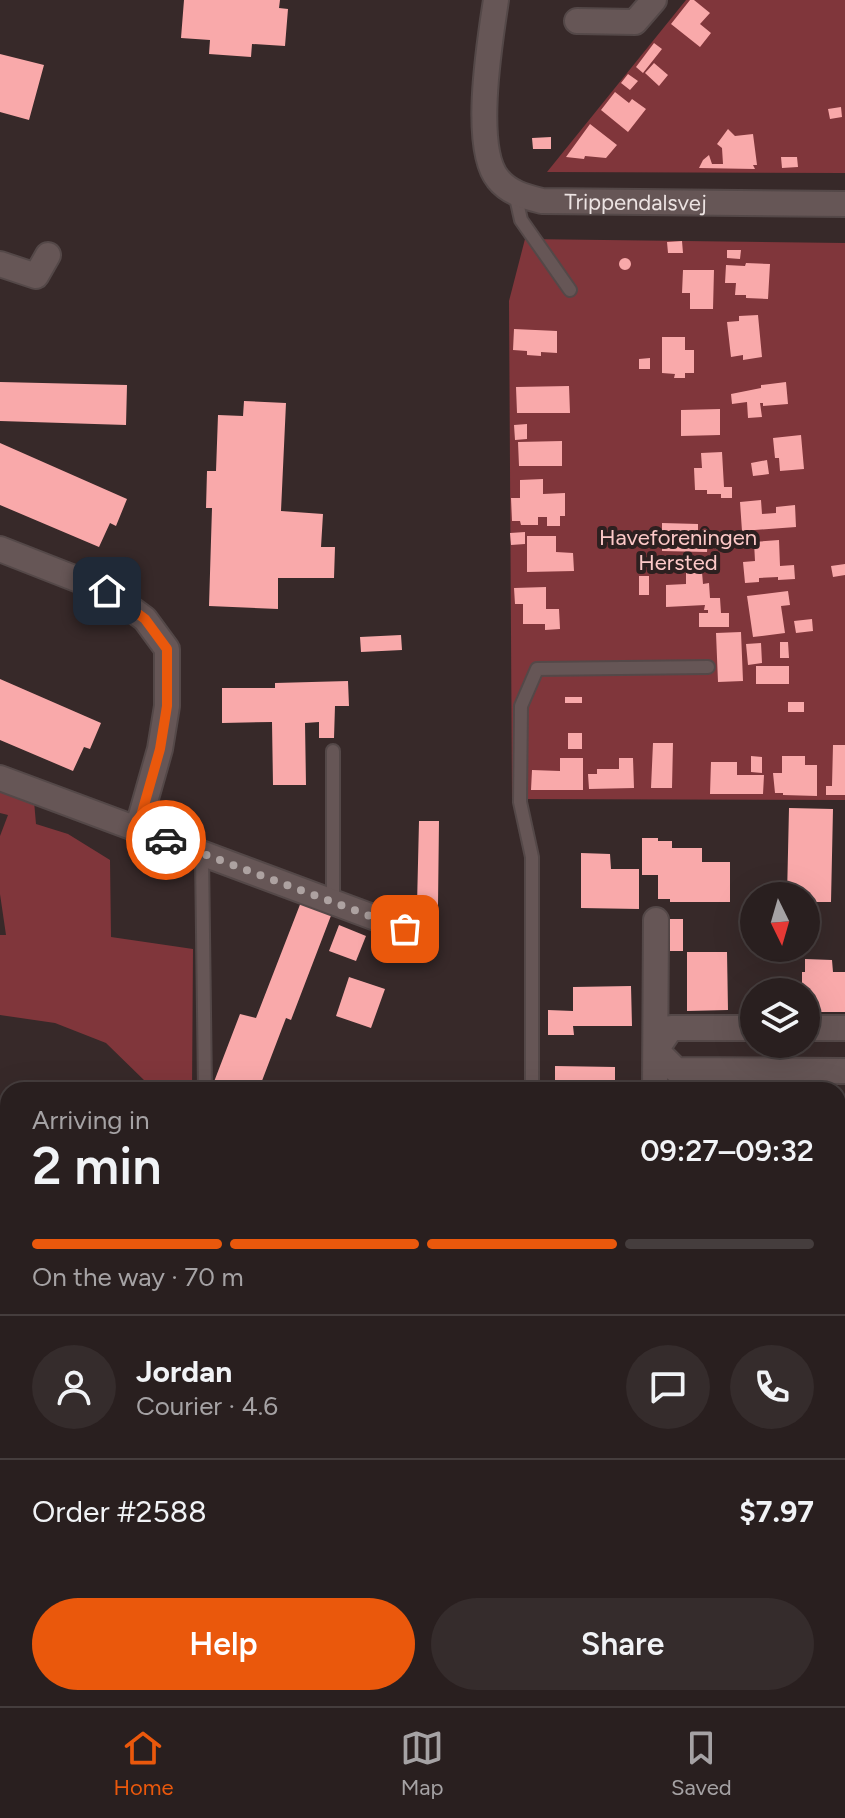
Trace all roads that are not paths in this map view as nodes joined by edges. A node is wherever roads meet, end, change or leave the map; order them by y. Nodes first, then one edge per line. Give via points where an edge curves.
1 (496, 0) edge
2 (654, 0) edge
3 (577, 21) dead end
4 (515, 193) junction
5 (845, 204) edge
6 (48, 255) dead end
7 (0, 264) edge
8 (570, 290) dead end
9 (0, 549) edge
10 (708, 667) dead end
11 (333, 751) dead end
12 (0, 778) edge
13 (137, 830) junction
14 (202, 854) junction
15 (333, 902) junction
16 (656, 920) dead end
17 (405, 929) dead end
18 (740, 1028) edge
19 (820, 1028) edge
20 (845, 1028) edge
21 (656, 1050) junction
22 (845, 1071) edge
23 (205, 1082) edge
24 (532, 1082) edge
25 (655, 1082) edge

1 - 4 street via 484,116 486,154 496,177
2 - 3 street via 635,22
4 - 5 street, Trippendalsvej via 542,201
4 - 8 lane via 521,220
6 - 7 street via 36,276
9 - 13 street via 107,591 145,619 167,649 160,749
10 - 24 lane via 537,669 526,694 521,706 520,802 532,857
11 - 15 lane
12 - 13 street
13 - 14 street
14 - 15 street
14 - 23 lane
15 - 17 street
16 - 21 street
18 - 21 street via 671,1028
19 - 20 street
21 - 22 street via 676,1070
21 - 25 street

